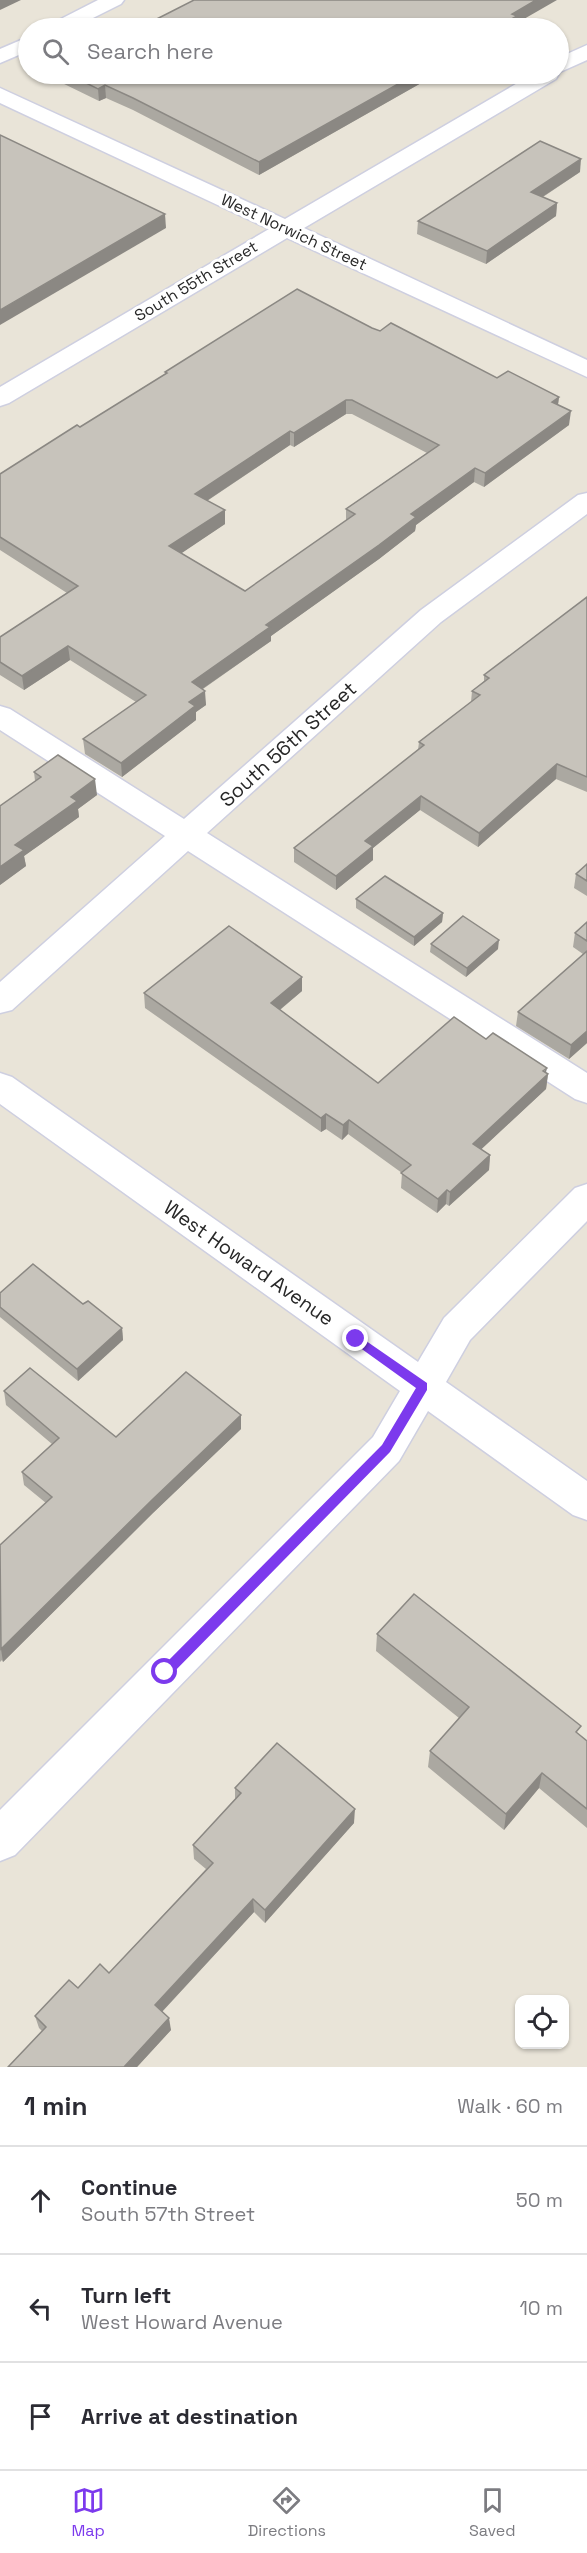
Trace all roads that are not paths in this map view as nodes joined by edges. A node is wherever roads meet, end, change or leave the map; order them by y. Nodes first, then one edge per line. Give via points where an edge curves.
1 (114, 0) edge
2 (78, 18) edge
3 (18, 48) edge
4 (587, 51) edge
5 (0, 57) edge
6 (569, 61) edge
7 (531, 84) edge
8 (0, 95) edge
9 (285, 228) junction
10 (587, 369) edge
11 (0, 398) edge
12 (587, 501) edge
13 (0, 716) edge
14 (187, 834) junction
15 (0, 1002) edge
16 (0, 1086) edge
17 (587, 1090) edge
18 (587, 1198) edge
19 (423, 1386) junction
20 (587, 1503) edge
21 (0, 1840) edge

1 - 2 street
3 - 5 street
4 - 6 street
7 - 9 street, South 55th Street
8 - 9 street, West Norwich Street
9 - 10 street, West Norwich Street
9 - 11 street, South 55th Street
12 - 14 street, South 56th Street via 431,616
13 - 14 street
14 - 15 street, South 56th Street
14 - 17 street
16 - 19 street, West Howard Avenue
18 - 19 street via 457,1329
19 - 20 street, West Howard Avenue
19 - 21 street via 386,1449

